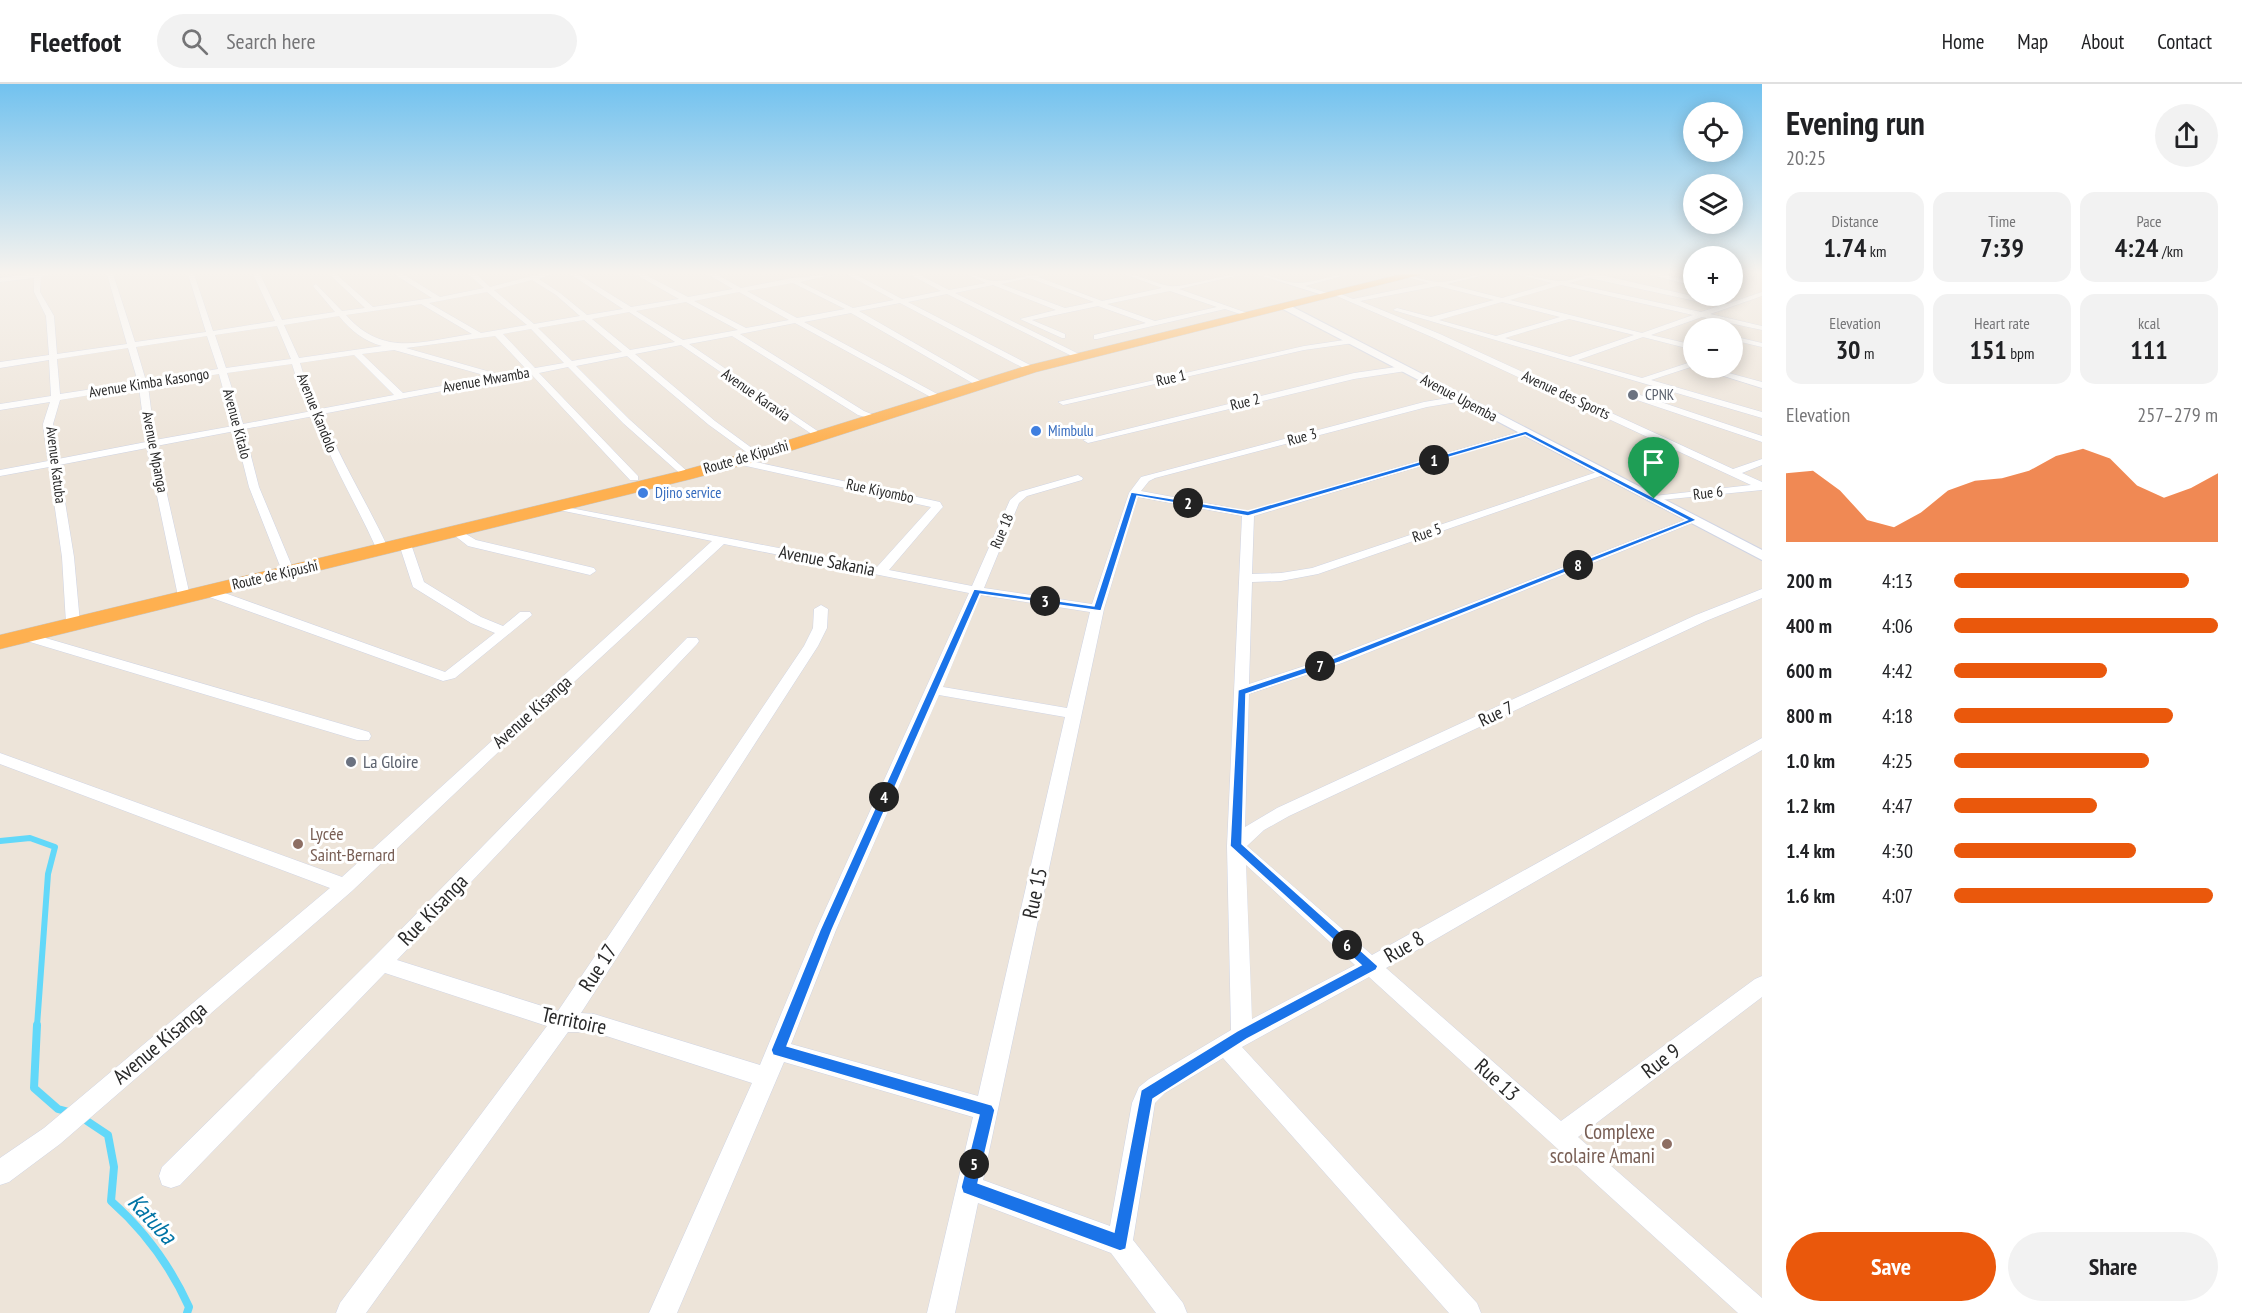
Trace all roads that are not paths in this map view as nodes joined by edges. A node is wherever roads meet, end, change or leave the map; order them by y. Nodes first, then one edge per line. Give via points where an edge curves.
1 (51, 331) edge
2 (129, 331) edge
3 (222, 331) edge
4 (282, 331) edge
5 (360, 331) edge
6 (473, 331) edge
7 (507, 331) edge
8 (538, 331) edge
9 (604, 331) edge
10 (662, 331) edge
11 (744, 331) edge
12 (818, 331) edge
13 (891, 331) edge
14 (957, 331) edge
15 (1025, 331) edge
16 (1052, 331) edge
17 (1120, 331) edge
18 (1182, 331) edge
19 (1332, 331) edge
20 (1425, 331) edge
21 (1473, 331) edge
22 (1519, 331) edge
23 (1628, 331) edge
24 (1655, 331) edge
25 (209, 333) junction
26 (497, 333) junction
27 (733, 333) junction
28 (479, 335) junction
29 (1642, 335) junction
30 (1062, 336) dead end
31 (1097, 337) dead end
32 (1498, 338) junction
33 (1350, 341) junction
34 (1743, 341) edge
35 (681, 344) junction
36 (133, 345) junction
37 (1683, 345) edge
38 (1762, 345) edge
39 (397, 348) junction
40 (631, 352) junction
41 (356, 353) junction
42 (54, 357) junction
43 (1078, 357) junction
44 (1572, 359) junction
45 (297, 362) junction
46 (572, 364) junction
47 (0, 365) edge
48 (1683, 367) edge
49 (1031, 369) junction
50 (1403, 369) junction
51 (221, 371) junction
52 (534, 371) junction
53 (504, 377) junction
54 (1735, 378) edge
55 (1643, 380) junction
56 (143, 384) junction
57 (981, 384) junction
58 (1762, 386) edge
59 (400, 396) junction
60 (1634, 396) dead end
61 (56, 398) junction
62 (938, 398) junction
63 (1460, 399) junction
64 (1063, 402) dead end
65 (0, 407) edge
66 (317, 412) junction
67 (1762, 417) edge
68 (876, 419) junction
69 (239, 427) junction
70 (1733, 428) junction
71 (1526, 433) junction
72 (819, 436) junction
73 (1762, 439) edge
74 (1088, 440) dead end
75 (152, 445) junction
76 (756, 456) junction
77 (737, 461) junction
78 (1762, 462) edge
79 (55, 463) junction
80 (1733, 472) junction
81 (1604, 473) junction
82 (0, 474) edge
83 (685, 474) junction
84 (634, 478) dead end
85 (1078, 478) dead end
86 (1139, 486) junction
87 (1762, 486) edge
88 (1654, 499) junction
89 (558, 507) junction
90 (1248, 514) junction
91 (1694, 520) junction
92 (456, 532) junction
93 (722, 540) junction
94 (405, 544) junction
95 (383, 550) junction
96 (1762, 556) edge
97 (590, 571) dead end
98 (288, 572) junction
99 (880, 572) junction
100 (1246, 578) junction
101 (206, 591) junction
102 (977, 591) junction
103 (1762, 593) edge
104 (184, 596) junction
105 (821, 609) dead end
106 (1098, 609) junction
107 (525, 615) dead end
108 (73, 623) junction
109 (505, 632) junction
110 (25, 636) junction
111 (692, 641) dead end
112 (0, 642) edge
113 (934, 690) junction
114 (1242, 692) junction
115 (1074, 714) junction
116 (363, 736) dead end
117 (1762, 743) edge
118 (0, 758) edge
119 (1236, 846) junction
120 (345, 886) junction
121 (381, 963) junction
122 (1371, 966) junction
123 (1762, 985) edge
124 (563, 1022) junction
125 (1234, 1040) junction
126 (778, 1050) junction
127 (767, 1077) junction
128 (987, 1110) junction
129 (1560, 1136) junction
130 (0, 1173) edge
131 (171, 1176) dead end
132 (969, 1187) junction
133 (1120, 1243) junction
134 (350, 1313) edge
135 (663, 1313) edge
136 (941, 1313) edge
137 (1173, 1313) edge
138 (1467, 1313) edge
139 (1758, 1313) edge

1 - 42 street, Avenue Katuba
2 - 36 street, Avenue Mpanga
3 - 25 street
4 - 45 street, Avenue Kandolo
5 - 39 street
6 - 28 street
7 - 26 street, Avenue Kimba Kasongo
8 - 46 street
9 - 40 street
10 - 35 street, Avenue Karavia
11 - 27 street, Avenue Mwamba
12 - 62 street
13 - 57 street
14 - 49 street
15 - 43 street
16 - 30 street
17 - 31 street
18 - 43 highway, Route de Kipushi
19 - 33 street, Avenue Upemba
20 - 80 street, Avenue des Sports
21 - 32 street
22 - 32 street
23 - 29 street
24 - 29 street
25 - 36 street
25 - 51 street, Avenue Kitalo
26 - 28 street, Avenue Kimba Kasongo
26 - 52 street
27 - 35 street, Avenue Mwamba
27 - 68 street
28 - 39 street, Avenue Kimba Kasongo
29 - 37 street
29 - 44 street
32 - 44 street
33 - 50 street, Avenue Upemba
33 - 64 street, Rue 1
34 - 38 street
35 - 40 street, Avenue Mwamba
35 - 72 street, Avenue Karavia
36 - 42 street
36 - 56 street, Avenue Mpanga
39 - 41 street, Avenue Kimba Kasongo
39 - 53 street
40 - 46 street, Avenue Mwamba
40 - 76 street
41 - 45 street, Avenue Kimba Kasongo
41 - 59 street
42 - 47 street
42 - 61 street, Avenue Katuba
43 - 49 highway, Route de Kipushi
44 - 55 street
45 - 51 street, Avenue Kimba Kasongo
45 - 66 street, Avenue Kandolo via 302,383
46 - 52 street, Avenue Mwamba
46 - 83 street via 626,421
48 - 55 street
49 - 57 highway, Route de Kipushi
50 - 63 street, Avenue Upemba
50 - 74 street, Rue 2 via 1354,376
51 - 56 street, Avenue Kimba Kasongo
51 - 69 street, Avenue Kitalo
52 - 53 street, Avenue Mwamba
52 - 84 street
53 - 59 street, Avenue Mwamba
54 - 58 street
55 - 67 street
56 - 61 street, Avenue Kimba Kasongo
56 - 75 street, Avenue Mpanga
57 - 62 highway, Route de Kipushi
59 - 66 street, Avenue Mwamba
60 - 70 street
61 - 65 street, Avenue Kimba Kasongo
61 - 79 street, Avenue Katuba via 48,424
62 - 68 highway, Route de Kipushi
63 - 71 street, Avenue Upemba
63 - 86 street, Rue 3 via 1427,404
66 - 69 street, Avenue Mwamba
66 - 95 street, Avenue Kandolo via 332,452
67 - 70 street
68 - 72 highway, Route de Kipushi
69 - 75 street, Avenue Mwamba
69 - 98 street, Avenue Kitalo via 254,487
70 - 73 street
71 - 81 street, Avenue Upemba
71 - 90 street
72 - 76 highway, Route de Kipushi
75 - 79 street, Avenue Mwamba
75 - 104 street, Avenue Mpanga
76 - 77 highway, Route de Kipushi
77 - 83 highway, Route de Kipushi
77 - 99 street, Rue Kiyombo via 936,504
78 - 80 street, Rue 6
79 - 82 street, Avenue Mwamba
79 - 108 street, Avenue Katuba
80 - 87 street, Avenue des Sports
81 - 88 street, Avenue Upemba
81 - 100 street, Rue 5 via 1314,572
83 - 89 highway, Route de Kipushi
85 - 102 street, Rue 18 via 1017,498
86 - 90 street
86 - 106 street, Rue 15
87 - 88 street, Rue 6
88 - 91 street, Avenue Upemba
89 - 92 highway, Route de Kipushi
89 - 93 street, Avenue Sakania
90 - 100 street
91 - 96 street, Avenue Upemba
91 - 114 street, Rue 6 via 1337,660
92 - 94 highway, Route de Kipushi
92 - 97 street via 472,543
93 - 99 street, Avenue Sakania
93 - 120 street, Avenue Kisanga
94 - 95 highway, Route de Kipushi
94 - 109 street via 418,584 476,620
95 - 98 highway, Route de Kipushi
98 - 101 highway, Route de Kipushi
99 - 102 street, Avenue Sakania
100 - 114 street
101 - 104 highway, Route de Kipushi
101 - 109 street via 441,677 450,675
102 - 106 street, Avenue Sakania
102 - 113 street, Rue 18
103 - 119 street, Rue 7 via 1283,812 1258,826
104 - 108 highway, Route de Kipushi
105 - 124 street, Rue 17 via 820,628 811,646
106 - 115 street, Rue 15
107 - 109 street
108 - 110 highway, Route de Kipushi
110 - 112 highway, Route de Kipushi
110 - 116 street
111 - 121 street, Rue Kisanga
113 - 115 street
113 - 126 street, Rue 18 via 826,930
114 - 119 street
115 - 128 street, Rue 15
117 - 122 street, Rue 8
118 - 120 street
119 - 122 street, Rue 13
119 - 125 street
120 - 130 street, Avenue Kisanga via 52,1136
121 - 124 street, Territoire
121 - 131 street, Rue Kisanga
122 - 125 street, Rue 8
122 - 129 street, Rue 13
123 - 129 street, Rue 9
124 - 127 street, Territoire via 594,1023
124 - 134 street, Rue 17
125 - 133 street, Rue 8 via 1147,1095
125 - 138 street
126 - 127 street, Rue 18
126 - 128 street
127 - 135 street, Rue 18
128 - 132 street, Rue 15
129 - 139 street, Rue 13
132 - 133 street
132 - 136 street, Rue 15
133 - 137 street

